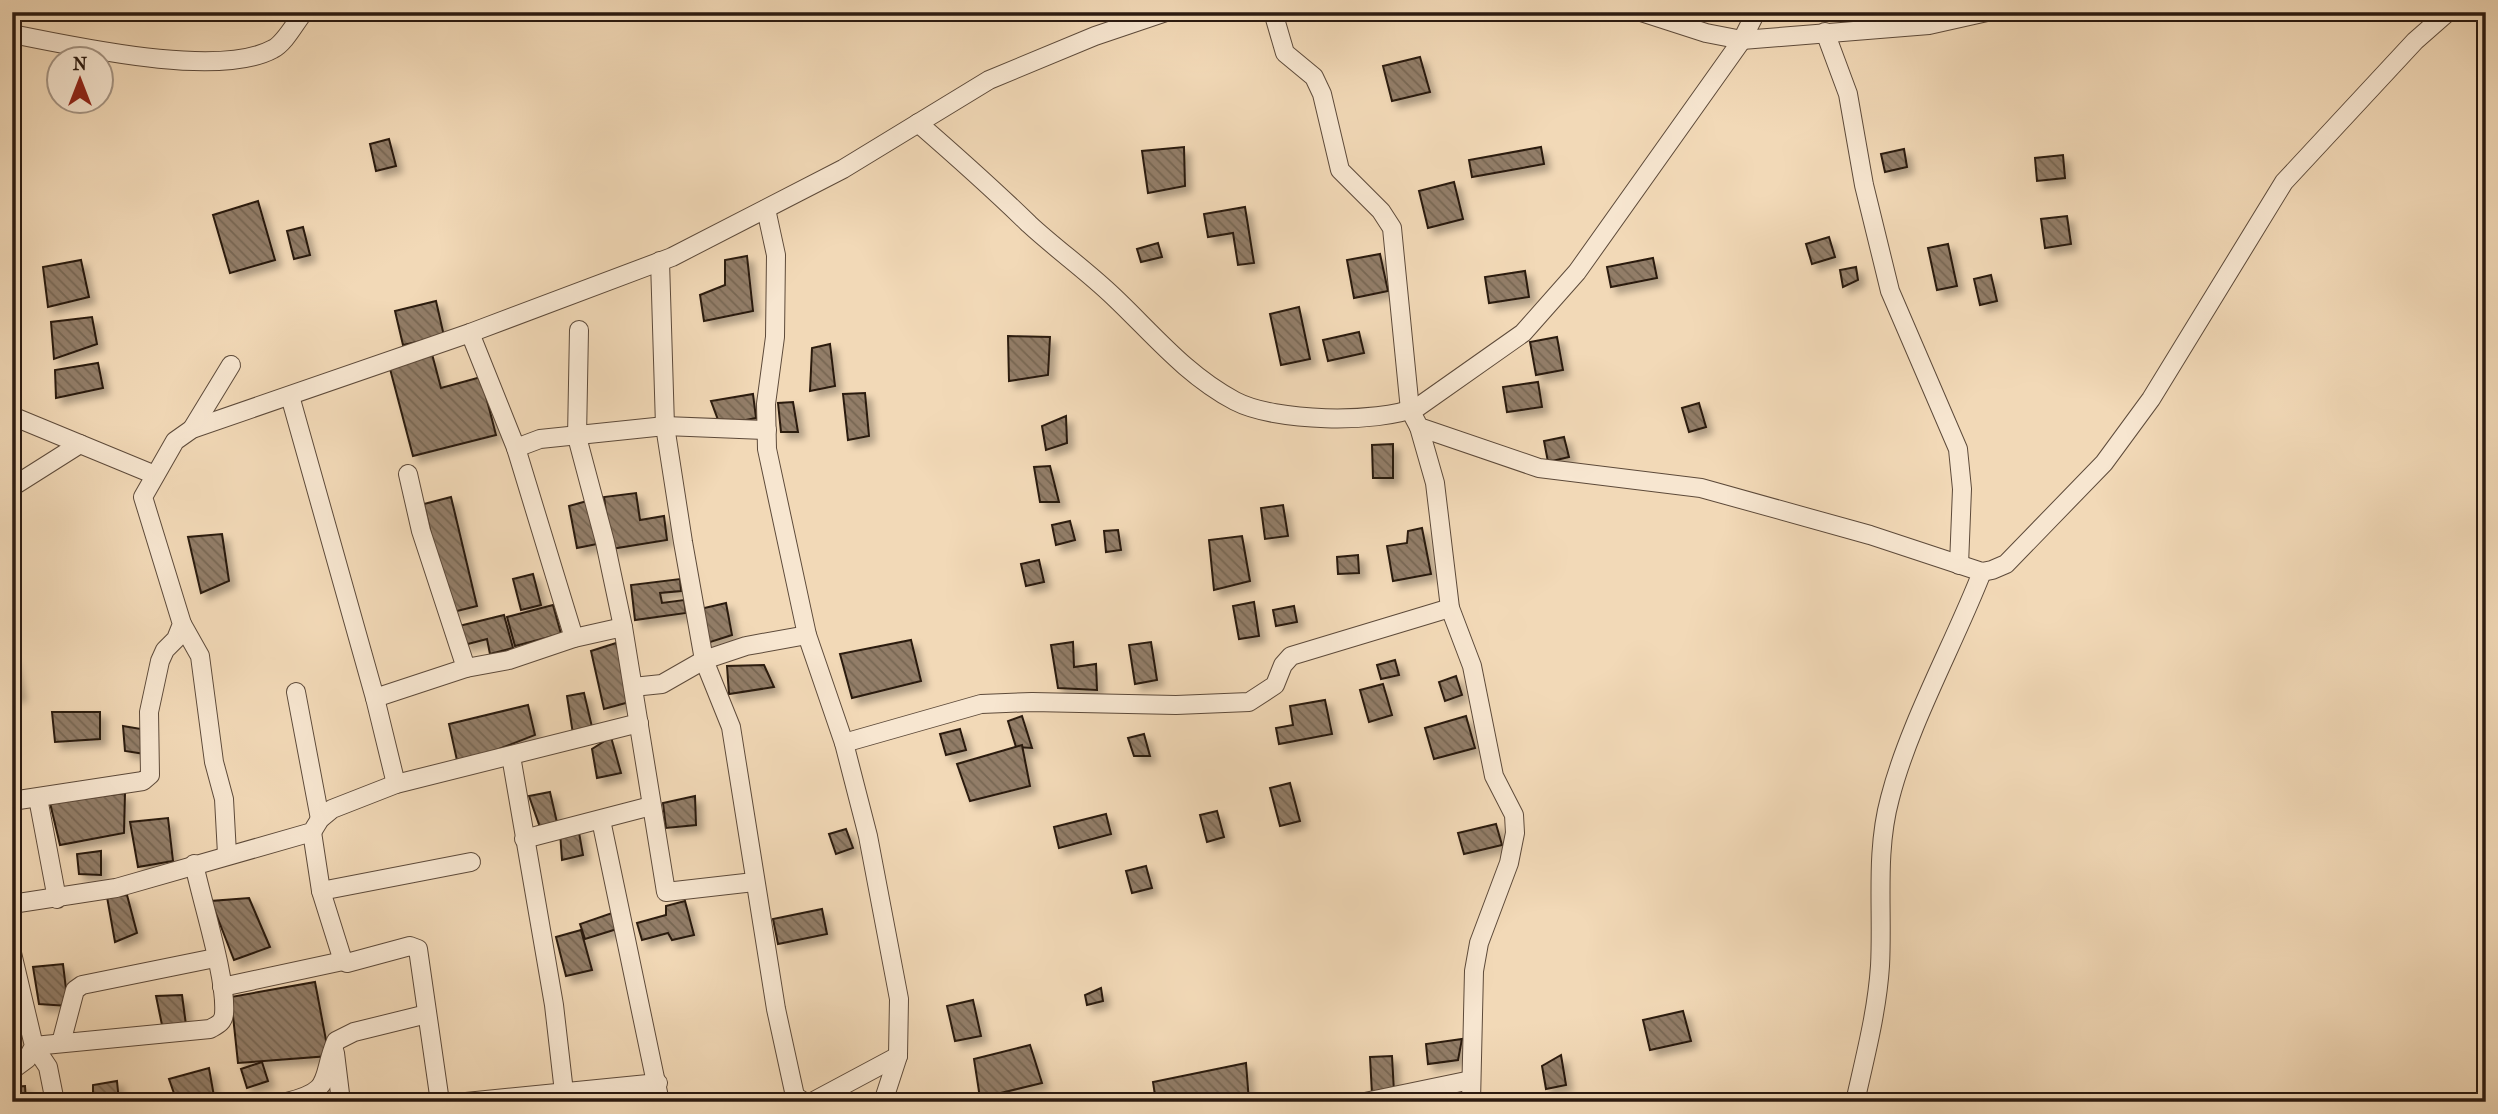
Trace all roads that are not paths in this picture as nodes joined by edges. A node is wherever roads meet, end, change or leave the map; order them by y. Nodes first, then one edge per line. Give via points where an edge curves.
1 (304, 12) edge
2 (1166, 12) edge
3 (1273, 12) edge
4 (1641, 12) edge
5 (1756, 12) edge
6 (1987, 12) edge
7 (2448, 12) edge
8 (1825, 32) junction
9 (12, 34) edge
10 (1742, 40) junction
11 (918, 123) junction
12 (766, 209) junction
13 (660, 261) junction
14 (579, 330) dead end
15 (470, 333) junction
16 (231, 365) dead end
17 (290, 396) junction
18 (1410, 410) junction
19 (12, 416) edge
20 (665, 426) junction
21 (1419, 427) junction
22 (191, 429) junction
23 (767, 429) junction
24 (577, 437) junction
25 (80, 444) junction
26 (516, 448) junction
27 (408, 474) dead end
28 (155, 475) junction
29 (12, 487) edge
30 (1959, 565) junction
31 (1982, 572) junction
32 (1450, 608) junction
33 (182, 624) junction
34 (623, 627) junction
35 (807, 635) junction
36 (574, 638) junction
37 (704, 660) junction
38 (466, 668) junction
39 (633, 687) junction
40 (296, 691) dead end
41 (375, 698) junction
42 (639, 723) junction
43 (844, 743) junction
44 (511, 756) junction
45 (396, 784) junction
46 (38, 798) junction
47 (12, 801) edge
48 (652, 806) junction
49 (601, 820) junction
50 (316, 825) junction
51 (524, 839) junction
52 (227, 854) junction
53 (471, 862) dead end
54 (194, 864) junction
55 (754, 881) junction
56 (321, 891) junction
57 (57, 899) junction
58 (12, 904) edge
59 (12, 953) edge
60 (215, 958) junction
61 (342, 961) junction
62 (222, 988) junction
63 (427, 1014) junction
64 (61, 1043) junction
65 (34, 1046) junction
66 (334, 1046) junction
67 (898, 1056) junction
68 (12, 1070) edge
69 (1471, 1080) junction
70 (658, 1083) junction
71 (564, 1092) junction
72 (55, 1102) edge
73 (287, 1102) edge
74 (341, 1102) edge
75 (440, 1102) edge
76 (466, 1102) edge
77 (660, 1102) edge
78 (804, 1102) edge
79 (811, 1102) edge
80 (883, 1102) edge
81 (1365, 1102) edge
82 (1471, 1102) edge
83 (1855, 1102) edge

1 - 9 street via 274,49 234,61 111,52
2 - 11 street via 989,80
3 - 18 street via 1284,53 1314,77 1322,93 1340,170 1392,228
4 - 10 street
5 - 10 street
6 - 8 street via 1929,25
7 - 31 street via 2415,41 2284,182 2151,399 2104,463 2006,564
8 - 10 street
8 - 30 street via 1848,94 1890,291 1958,449 1962,489
10 - 18 street via 1577,272 1523,333
11 - 12 street
11 - 18 street via 1113,296 1164,349 1238,402 1331,418 1365,419
12 - 13 street
12 - 23 street via 776,255
13 - 15 street
13 - 20 street
14 - 24 street
15 - 17 street
15 - 26 street
16 - 22 street
17 - 22 street
17 - 41 street
18 - 21 street
19 - 25 street
20 - 23 street
20 - 24 street
20 - 37 street
21 - 30 street via 1539,468 1701,488
21 - 32 street via 1434,483
22 - 28 street via 175,441
23 - 35 street via 767,449
24 - 26 street via 540,439
24 - 34 street
25 - 28 street
25 - 29 street
26 - 36 street
27 - 38 street via 421,531
28 - 33 street via 143,497
30 - 31 street
31 - 83 street via 1890,799 1878,881 1880,967 1871,1035
32 - 43 street via 1291,656 1275,685 1250,702 981,704
32 - 69 street via 1472,666 1494,776 1514,815 1515,833 1474,971
33 - 46 street via 160,661 149,712 150,775 142,781
33 - 52 street via 200,656 214,762 224,799
34 - 36 street
34 - 39 street
35 - 37 street via 746,646
35 - 43 street
36 - 38 street via 509,660
37 - 39 street via 662,684
37 - 55 street via 731,727
38 - 41 street
39 - 42 street
40 - 50 street
41 - 45 street
42 - 44 street
42 - 48 street
43 - 67 street via 868,836 899,999
44 - 45 street
44 - 51 street
45 - 50 street via 332,809
46 - 47 street
46 - 57 street
48 - 49 street
48 - 55 street via 666,892
49 - 51 street
49 - 70 street
50 - 52 street
50 - 56 street
51 - 71 street via 554,1005
52 - 54 street
53 - 56 street
54 - 57 street via 116,888
54 - 60 street
55 - 78 street via 790,1072 796,1096
56 - 61 street
57 - 58 street
59 - 65 street
60 - 62 street
60 - 64 street via 82,985 75,990
61 - 62 street
61 - 63 street via 410,946 418,949
62 - 64 street via 224,1016 210,1029
63 - 66 street via 354,1032
63 - 75 street
64 - 65 street
65 - 68 street via 27,1059
65 - 72 street via 48,1067
66 - 73 street via 314,1095
66 - 74 street
67 - 79 street
67 - 80 street
69 - 81 street
69 - 82 street
70 - 71 street
70 - 77 street
71 - 76 street

